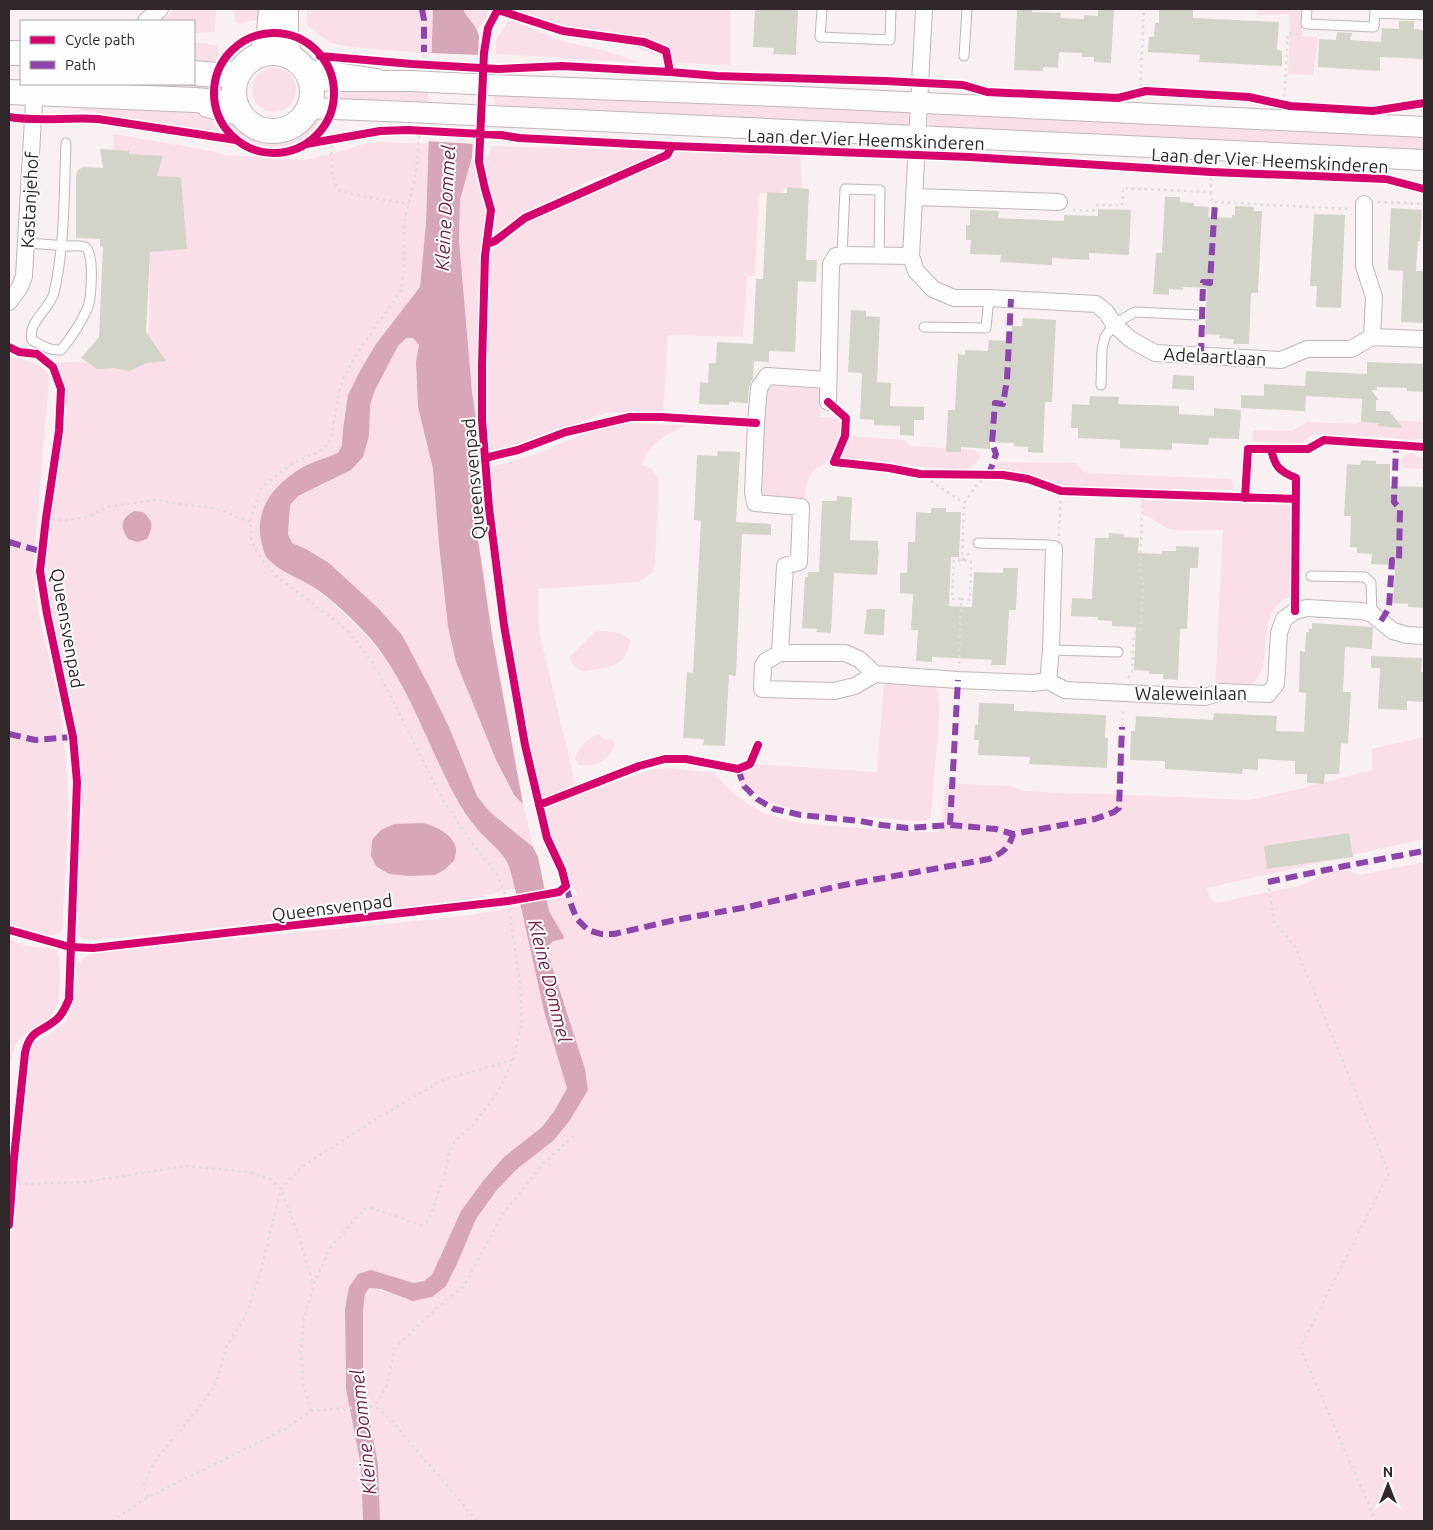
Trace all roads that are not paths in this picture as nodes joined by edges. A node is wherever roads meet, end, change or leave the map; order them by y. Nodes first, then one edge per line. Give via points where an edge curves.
1 (160, 9) edge
2 (271, 9) edge
3 (286, 9) edge
4 (822, 9) edge
5 (891, 9) edge
6 (924, 9) edge
7 (967, 9) edge
8 (1307, 9) edge
9 (1375, 11) edge
10 (1424, 15) edge
11 (147, 20) edge
12 (261, 55) junction
13 (964, 56) dead end
14 (300, 66) junction
15 (195, 73) edge
16 (239, 73) junction
17 (35, 88) edge
18 (9, 92) edge
19 (919, 103) junction
20 (310, 108) junction
21 (242, 114) junction
22 (1424, 127) edge
23 (918, 136) junction
24 (66, 143) dead end
25 (1424, 160) edge
26 (915, 197) junction
27 (1059, 202) road end
28 (1364, 207) road end
29 (27, 243) junction
30 (61, 246) junction
31 (842, 255) junction
32 (879, 256) junction
33 (912, 256) junction
34 (989, 298) junction
35 (9, 302) edge
36 (1198, 316) dead end
37 (1114, 324) junction
38 (924, 327) dead end
39 (1372, 337) junction
40 (1424, 339) edge
41 (828, 380) junction
42 (1102, 385) dead end
43 (828, 402) dead end
44 (978, 543) dead end
45 (1054, 549) joint
46 (1311, 576) dead end
47 (1372, 614) junction
48 (1424, 636) edge
49 (1051, 650) junction
50 (1118, 652) dead end
51 (780, 653) junction
52 (875, 674) junction
53 (1048, 681) junction

1 - 11 street
2 - 12 main road via 269,33
3 - 14 main road via 286,34
4 - 5 lane via 820,36 890,40
6 - 19 street, Adelaartlaan
7 - 13 lane
8 - 9 lane via 1306,24 1374,27
9 - 10 lane
12 - 14 main road via 276,53
12 - 16 main road via 247,63
14 - 19 street, Laan der Vier Heemskinderen, bridge via 332,81 411,72 492,85
14 - 20 main road via 313,92
15 - 16 main road
16 - 21 main road via 234,89
17 - 18 main road
17 - 21 main road via 196,100
17 - 29 street, Kastanjehof
19 - 22 street, Laan der Vier Heemskinderen
19 - 23 street, Adelaartlaan
20 - 21 main road via 300,122 284,130 269,132 258,129
20 - 23 street, Laan der Vier Heemskinderen, bridge via 409,121 490,116
23 - 25 street, Laan der Vier Heemskinderen
23 - 26 street, Adelaartlaan
24 - 30 lane
26 - 27 street
26 - 33 street, Adelaartlaan
28 - 39 street via 1364,266 1374,297
29 - 30 lane
29 - 35 street, Kastanjehof via 24,276
30 - 30 lane via 53,296 32,328 31,335 32,340 51,350 61,350 74,334 88,305 92,268 87,249
31 - 32 street
31 - 32 lane via 845,189 880,190
31 - 41 street via 836,256 831,264
32 - 33 street
33 - 34 street, Adelaartlaan via 916,272 934,289 954,298
34 - 37 street, Adelaartlaan via 1096,304
34 - 38 lane via 986,328
36 - 37 lane via 1135,312
37 - 39 street, Adelaartlaan via 1130,339 1155,353 1281,360 1307,350 1351,349
37 - 42 lane via 1102,349
39 - 40 street
41 - 43 street
41 - 51 street via 767,376 759,388 755,503 801,507 800,562 785,566
44 - 45 lane via 1049,545
45 - 49 street
46 - 47 lane via 1365,577 1371,583
47 - 48 street via 1393,631 1407,636
47 - 53 street, Waleweinlaan via 1307,608 1284,619 1279,633 1276,684 1268,694 1221,692 1205,697 1065,690
49 - 50 lane
49 - 53 street
51 - 52 street via 845,653 859,659
51 - 52 street via 763,666 762,689 834,691 855,686
52 - 53 street, Waleweinlaan via 958,680

